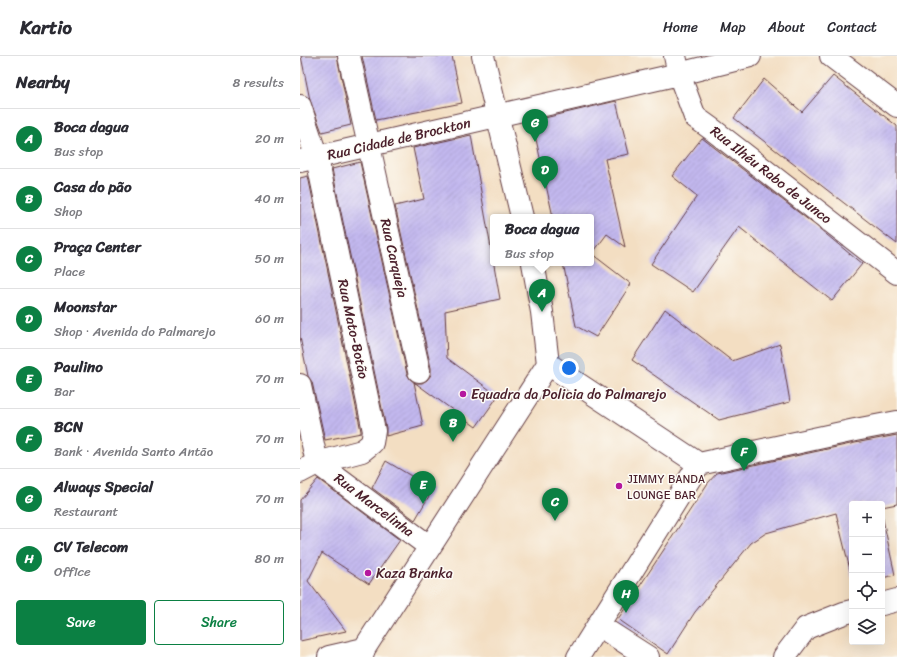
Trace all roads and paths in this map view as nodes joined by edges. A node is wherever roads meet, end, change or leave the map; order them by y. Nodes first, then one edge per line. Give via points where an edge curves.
1 (349, 56) edge
2 (483, 56) edge
3 (750, 56) edge
4 (831, 56) edge
5 (677, 65) edge
6 (300, 106) edge
7 (897, 106) edge
8 (498, 116) junction
9 (368, 144) junction
10 (309, 160) edge
11 (521, 214) edge
12 (534, 266) edge
13 (897, 273) edge
14 (548, 364) junction
15 (419, 371) dead end
16 (300, 385) edge
17 (897, 422) edge
18 (699, 464) junction
19 (309, 467) edge
20 (430, 547) junction
21 (897, 600) edge
22 (885, 603) edge
23 (849, 611) edge
24 (598, 625) junction
25 (363, 653) edge
26 (329, 657) edge
27 (578, 657) edge
28 (648, 657) edge
29 (784, 657) edge

1 - 9 street, Rua Carqueja
2 - 8 street
3 - 5 street, Rua Cidade de Brockton
4 - 7 street
5 - 8 street, Rua Cidade de Brockton
5 - 13 street, Rua Ilhéu Rabo de Junco via 695,117
6 - 10 street, Rua Mato-Botão
8 - 9 street, Rua Cidade de Brockton
8 - 11 street
9 - 10 street, Rua Cidade de Brockton
9 - 15 street, Rua Carqueja
10 - 19 street, Rua Mato-Botão via 374,431 372,443 362,451
12 - 14 street
14 - 18 street
14 - 20 street
16 - 19 street
17 - 18 street
18 - 24 street
19 - 20 street, Rua Marcelinha
20 - 25 street
21 - 22 street
23 - 29 street via 806,628
24 - 27 street
24 - 28 street
25 - 26 street

